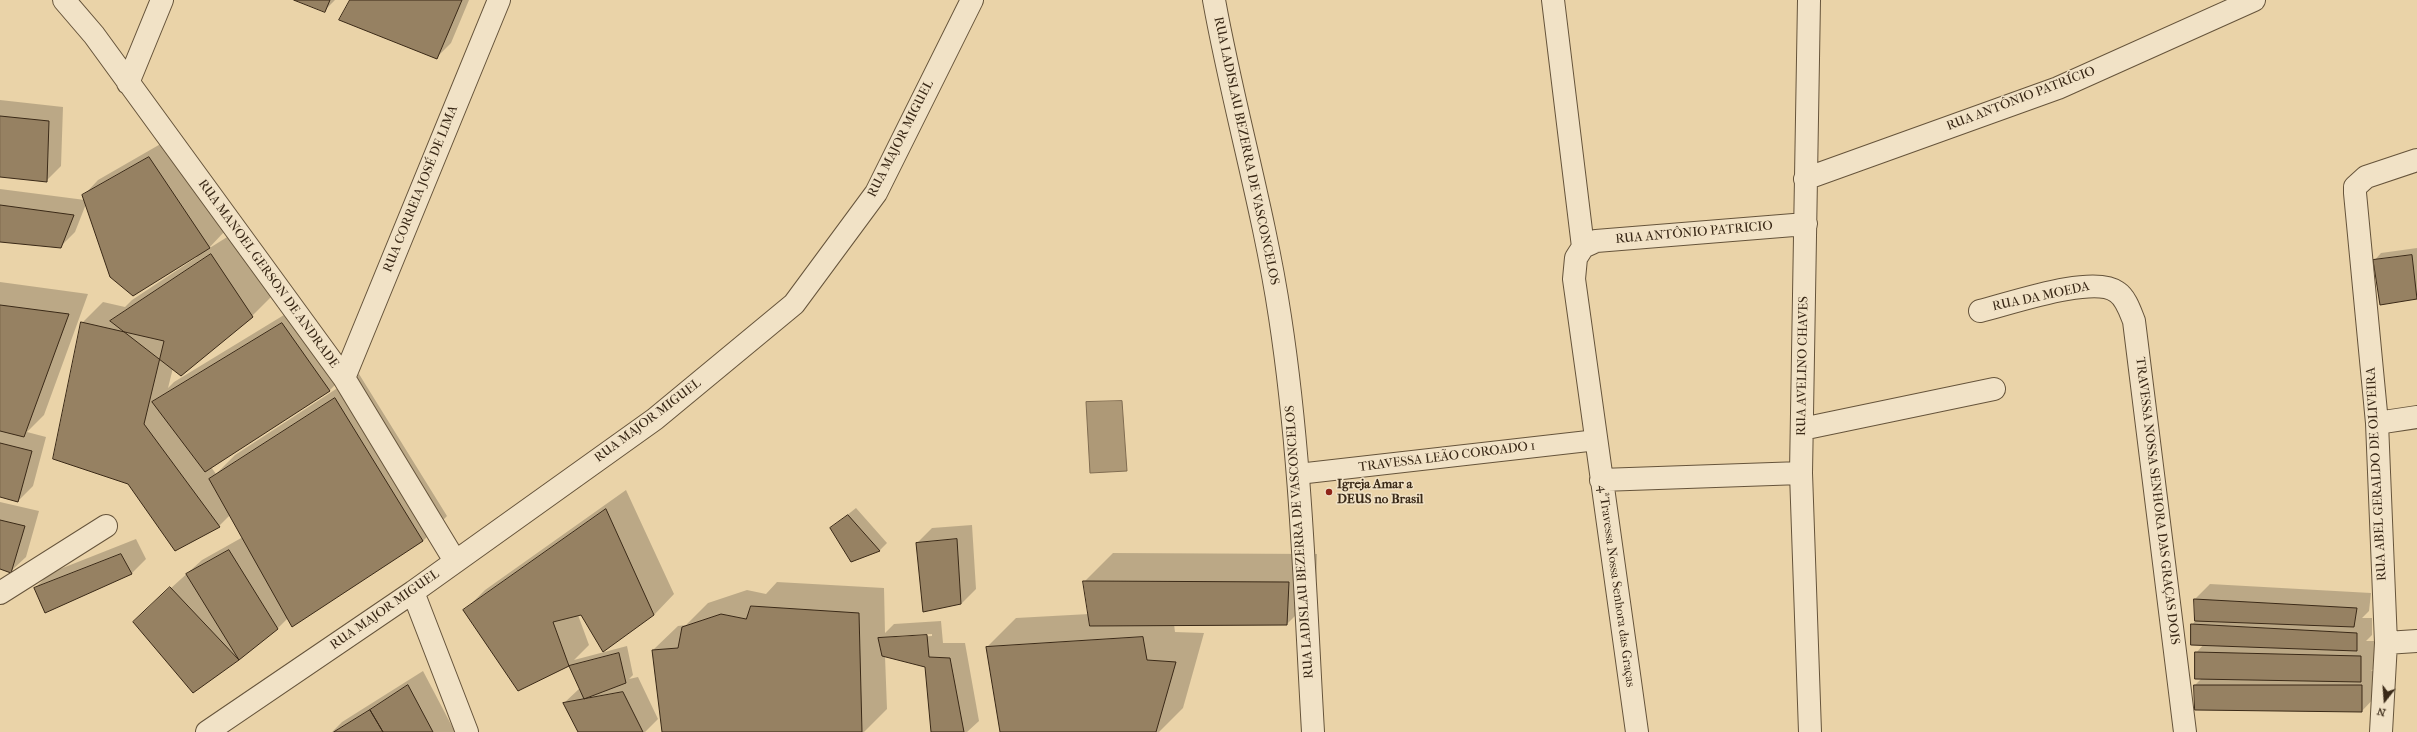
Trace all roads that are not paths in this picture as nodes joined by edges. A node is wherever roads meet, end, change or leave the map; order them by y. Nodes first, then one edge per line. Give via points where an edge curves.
1 (64, 0) edge
2 (162, 0) edge
3 (499, 0) edge
4 (972, 0) edge
5 (1214, 0) edge
6 (1553, 0) edge
7 (1809, 0) edge
8 (2254, 0) edge
9 (128, 82) junction
10 (2417, 160) edge
11 (1805, 179) junction
12 (1806, 224) junction
13 (1583, 247) junction
14 (2102, 285) joint
15 (1980, 311) dead end
16 (344, 378) junction
17 (1994, 389) dead end
18 (2417, 417) edge
19 (2377, 423) junction
20 (1802, 430) junction
21 (1597, 440) junction
22 (1801, 473) junction
23 (1298, 474) junction
24 (1601, 480) junction
25 (106, 526) dead end
26 (455, 560) junction
27 (413, 592) junction
28 (0, 593) edge
29 (2417, 641) edge
30 (2386, 643) junction
31 (207, 732) edge
32 (467, 732) edge
33 (1313, 732) edge
34 (1637, 732) edge
35 (1810, 732) edge
36 (2185, 732) edge
37 (2381, 732) edge

1 - 9 street, RUA MANOEL GERSON DE ANDRADE via 94,35
2 - 9 street
3 - 16 street, RUA CORREIA JOSÉ DE LIMA
4 - 26 street, RUA MAJOR MIGUEL via 876,193 794,304 655,419
5 - 23 street, RUA LADISLAU BEZERRA DE VASCONCELOS via 1258,196 1280,317
6 - 13 street
7 - 11 street, RUA AVELINO CHAVES
8 - 11 street, RUA ANTÔNIO PATRÍCIO via 2058,88
9 - 16 street, RUA MANOEL GERSON DE ANDRADE
10 - 19 street, RUA ABEL GERALDO DE OLIVEIRA via 2366,178 2355,187
11 - 12 street, RUA AVELINO CHAVES
12 - 13 street, RUA ANTÔNIO PATRICIO via 1596,241
12 - 20 street, RUA AVELINO CHAVES
13 - 21 street, 4ªTravessa Nossa Senhora das Graças via 1576,258 1574,279
14 - 15 street, RUA DA MOEDA via 2084,285
14 - 36 street, TRAVESSA NOSSA SENHORA DAS GRAÇAS DOIS via 2117,292 2134,321
16 - 26 street, RUA MANOEL GERSON DE ANDRADE
17 - 20 street
18 - 19 street
19 - 30 street, RUA ABEL GERALDO DE OLIVEIRA
20 - 22 street, RUA AVELINO CHAVES
21 - 23 lane, TRAVESSA LEÃO COROADO 1
21 - 24 street, 4ªTravessa Nossa Senhora das Graças
22 - 24 street
22 - 35 street, RUA AVELINO CHAVES
23 - 33 street, RUA LADISLAU BEZERRA DE VASCONCELOS
24 - 34 street, 4ªTravessa Nossa Senhora das Graças
25 - 28 street
26 - 27 street, RUA MAJOR MIGUEL
27 - 31 street, RUA MAJOR MIGUEL
27 - 32 street
29 - 30 street
30 - 37 street, RUA ABEL GERALDO DE OLIVEIRA

